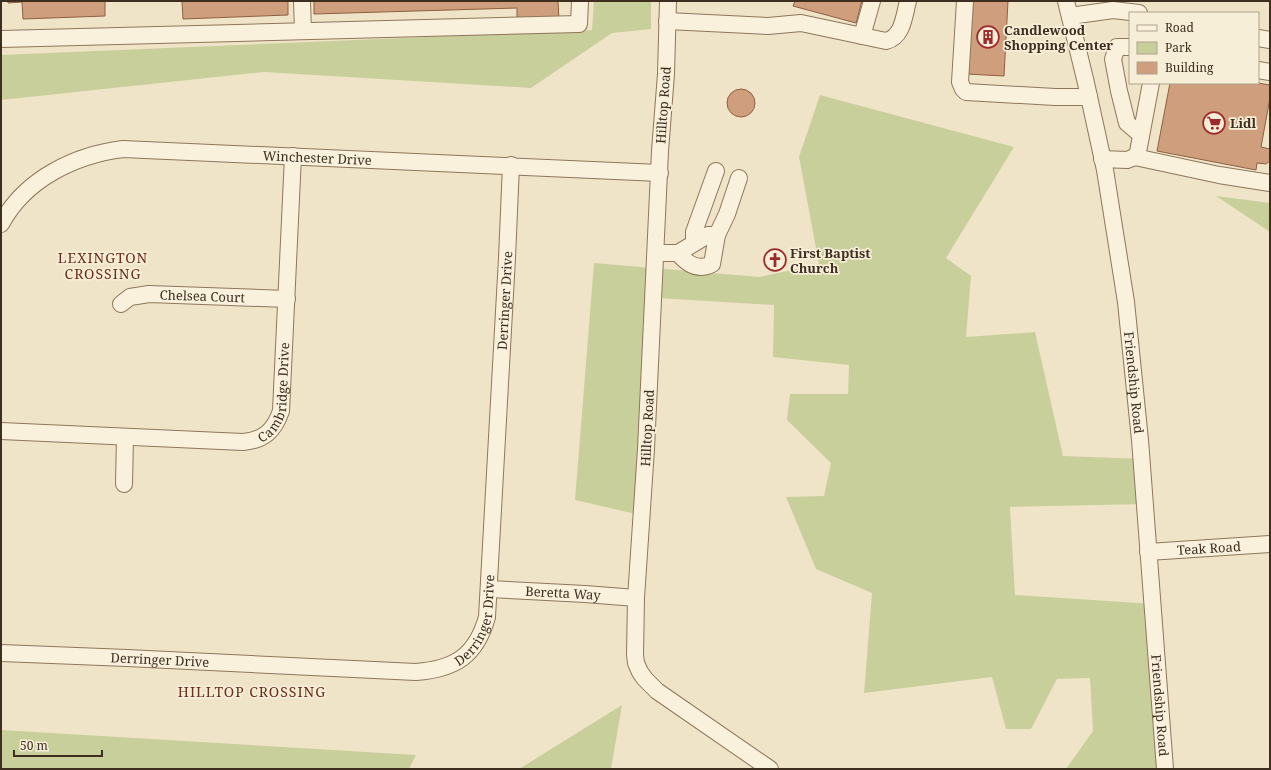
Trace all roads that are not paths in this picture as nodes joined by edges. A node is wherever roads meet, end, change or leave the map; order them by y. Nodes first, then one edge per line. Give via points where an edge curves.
1 (302, 1) edge
2 (580, 1) edge
3 (668, 1) edge
4 (872, 1) edge
5 (908, 1) edge
6 (965, 1) edge
7 (1068, 8) edge
8 (1130, 12) edge
9 (667, 21) junction
10 (303, 31) junction
11 (862, 36) junction
12 (1259, 38) edge
13 (1, 39) edge
14 (1270, 40) edge
15 (1129, 47) edge
16 (1259, 70) edge
17 (1270, 72) edge
18 (1150, 84) edge
19 (1089, 97) junction
20 (1141, 135) junction
21 (293, 156) junction
22 (1135, 157) junction
23 (1102, 159) junction
24 (511, 165) junction
25 (716, 171) dead end
26 (660, 172) junction
27 (739, 178) dead end
28 (1269, 183) edge
29 (1, 224) edge
30 (717, 235) junction
31 (694, 243) junction
32 (656, 253) junction
33 (678, 253) junction
34 (287, 299) junction
35 (121, 304) dead end
36 (1, 431) edge
37 (125, 437) junction
38 (124, 484) dead end
39 (1270, 544) edge
40 (1148, 552) junction
41 (489, 589) junction
42 (636, 598) junction
43 (1, 653) edge
44 (770, 769) edge
45 (1165, 769) edge

1 - 10 street
2 - 10 street via 579,24
3 - 9 street, Hilltop Road
4 - 11 street
5 - 11 street via 900,30 893,39 886,41
6 - 19 street via 960,82 966,92
7 - 8 street
7 - 19 street, Friendship Road
9 - 11 street via 768,26 801,22
9 - 26 street, Hilltop Road
10 - 13 street
12 - 14 street
15 - 20 street via 1117,47 1113,59 1127,123
16 - 17 street
18 - 20 street
19 - 23 street, Friendship Road
20 - 22 street
21 - 24 street, Winchester Drive
21 - 29 street, Winchester Drive via 123,149 105,152 70,163 52,172 13,206
21 - 34 street, Cambridge Drive
22 - 23 street via 1127,160
22 - 28 street
23 - 40 street, Friendship Road via 1127,316
24 - 26 street, Winchester Drive
24 - 41 street, Derringer Drive
25 - 31 street via 694,232
26 - 32 street, Hilltop Road
27 - 30 street
30 - 31 street via 708,235
30 - 33 street via 712,264 705,268 685,262
31 - 33 street
32 - 33 street
32 - 42 street, Hilltop Road
34 - 35 street, Chelsea Court via 149,294 130,297
34 - 37 street, Cambridge Drive via 281,411 270,432 256,440 243,442
36 - 37 street, Cambridge Drive
37 - 38 street
39 - 40 street, Teak Road
40 - 45 street, Friendship Road
41 - 42 street, Beretta Way
41 - 43 street, Derringer Drive via 487,617 474,647 459,661 432,671
42 - 44 street, Hilltop Road via 635,655 645,679 657,691

